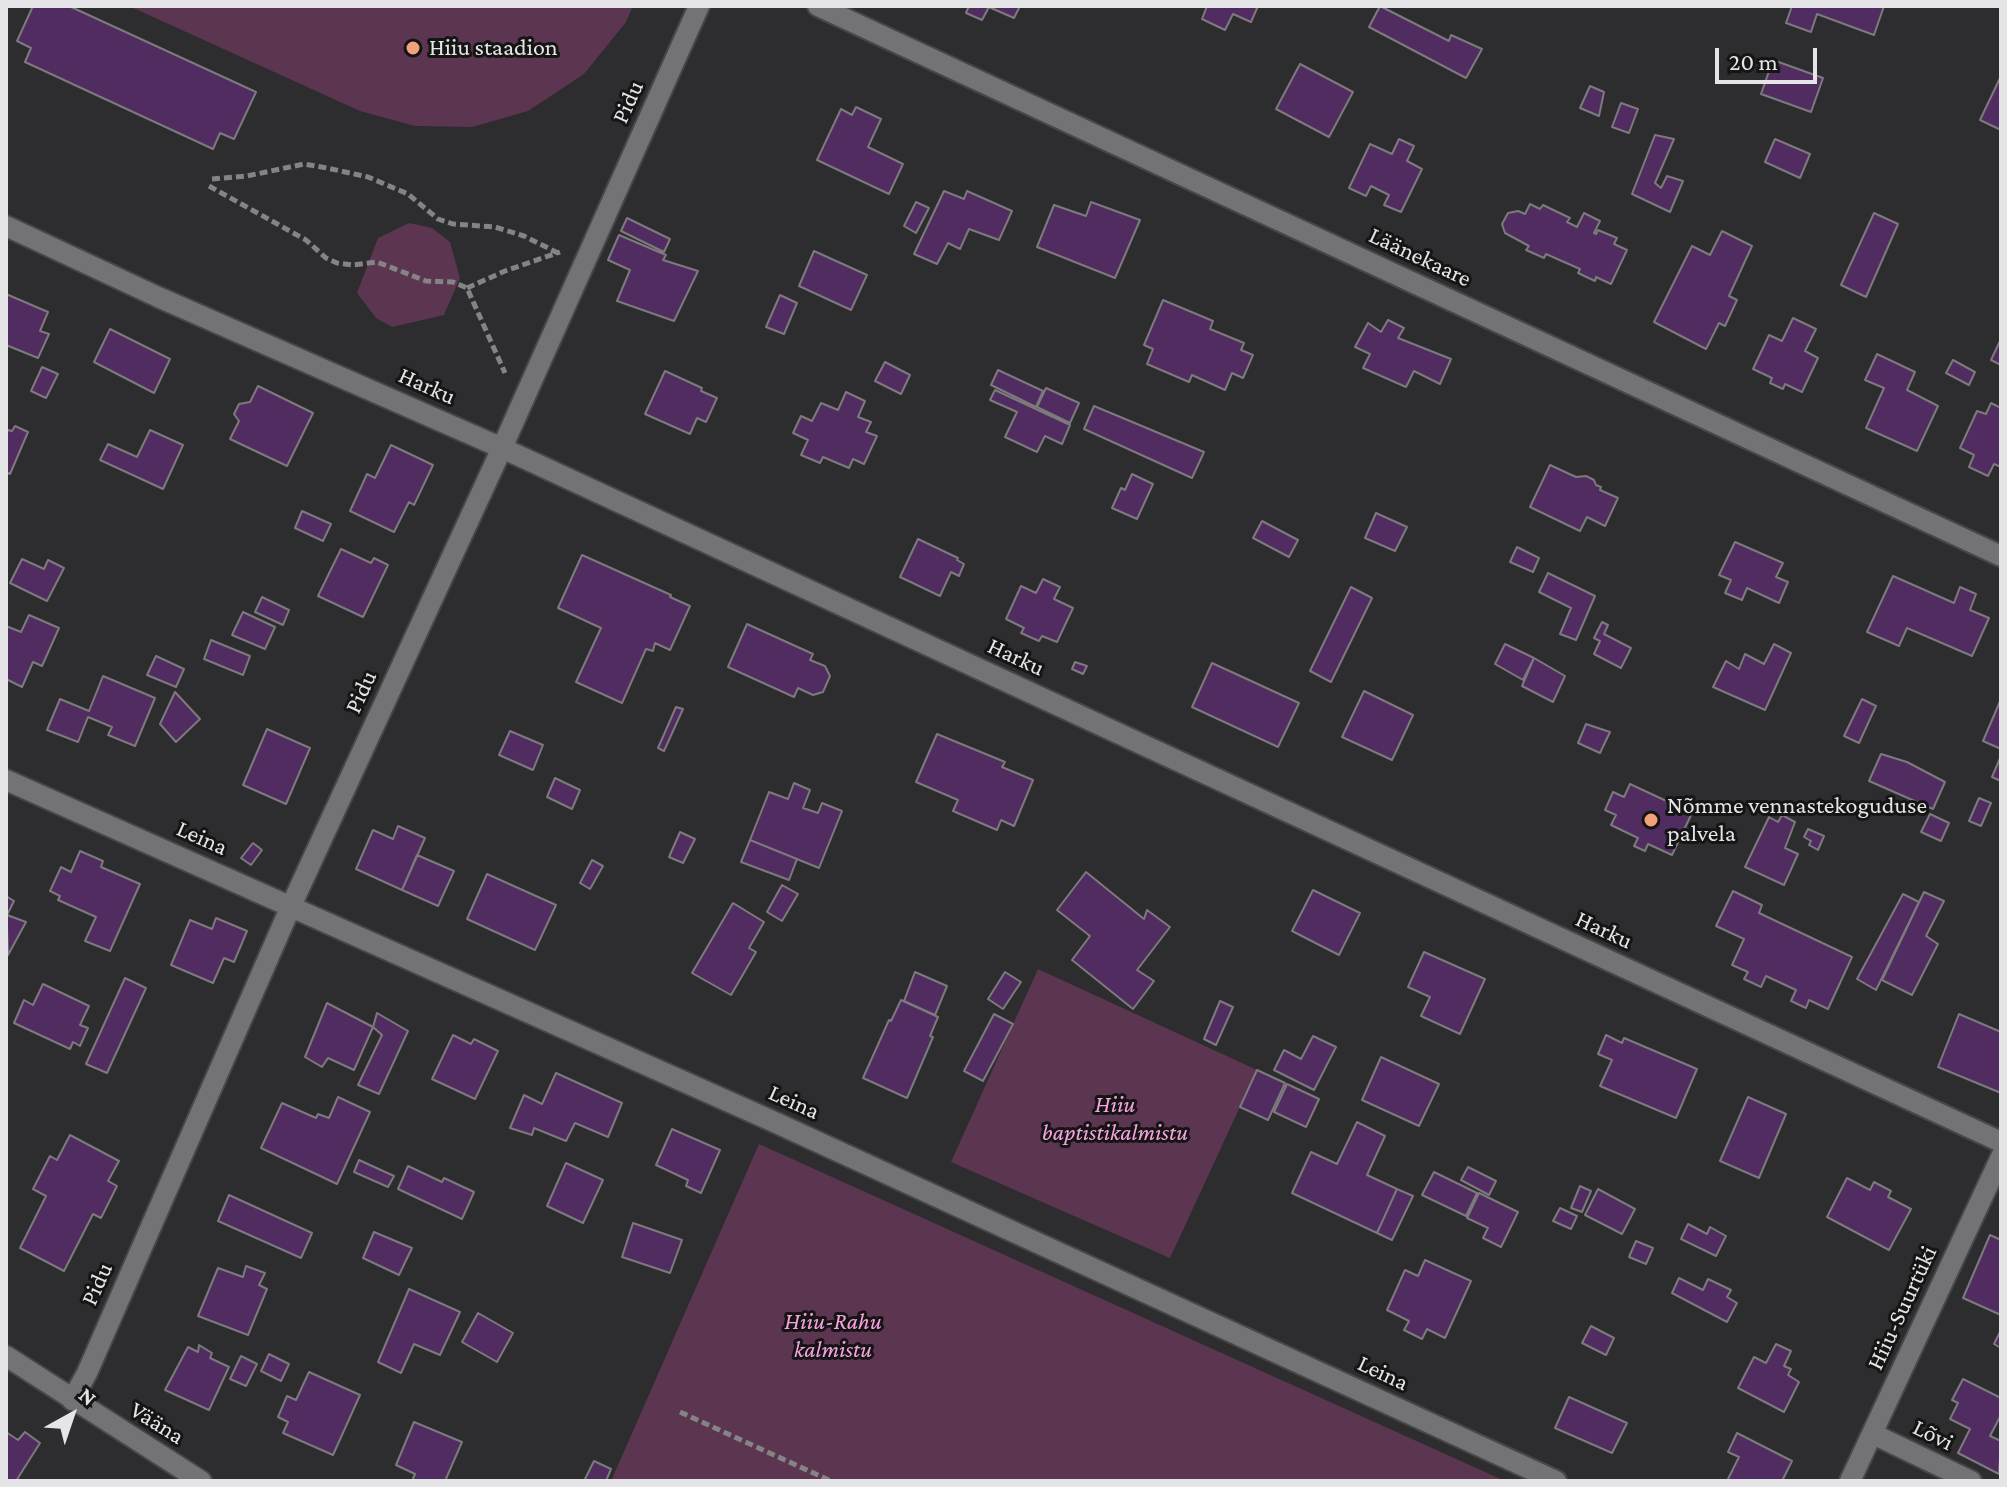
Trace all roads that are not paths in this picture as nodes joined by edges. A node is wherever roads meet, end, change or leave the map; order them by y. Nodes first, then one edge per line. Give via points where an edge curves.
1 (699, 6) edge
2 (818, 6) edge
3 (6, 226) edge
4 (502, 448) junction
5 (2001, 556) edge
6 (6, 780) edge
7 (291, 906) junction
8 (2001, 1142) edge
9 (2001, 1157) edge
10 (6, 1356) edge
11 (72, 1400) junction
12 (1873, 1434) junction
13 (201, 1481) edge
14 (1556, 1481) edge
15 (1850, 1481) edge
16 (1971, 1481) edge

1 - 4 street, Pidu
2 - 5 street, Läänekaare
3 - 4 street, Harku
4 - 7 street, Pidu
4 - 8 street, Harku
6 - 7 street, Leina
7 - 11 street, Pidu
7 - 14 street, Leina
9 - 12 street, Hiiu-Suurtüki
10 - 11 street, Vääna
11 - 13 street, Vääna
12 - 15 street, Hiiu-Suurtüki
12 - 16 street, Lõvi

